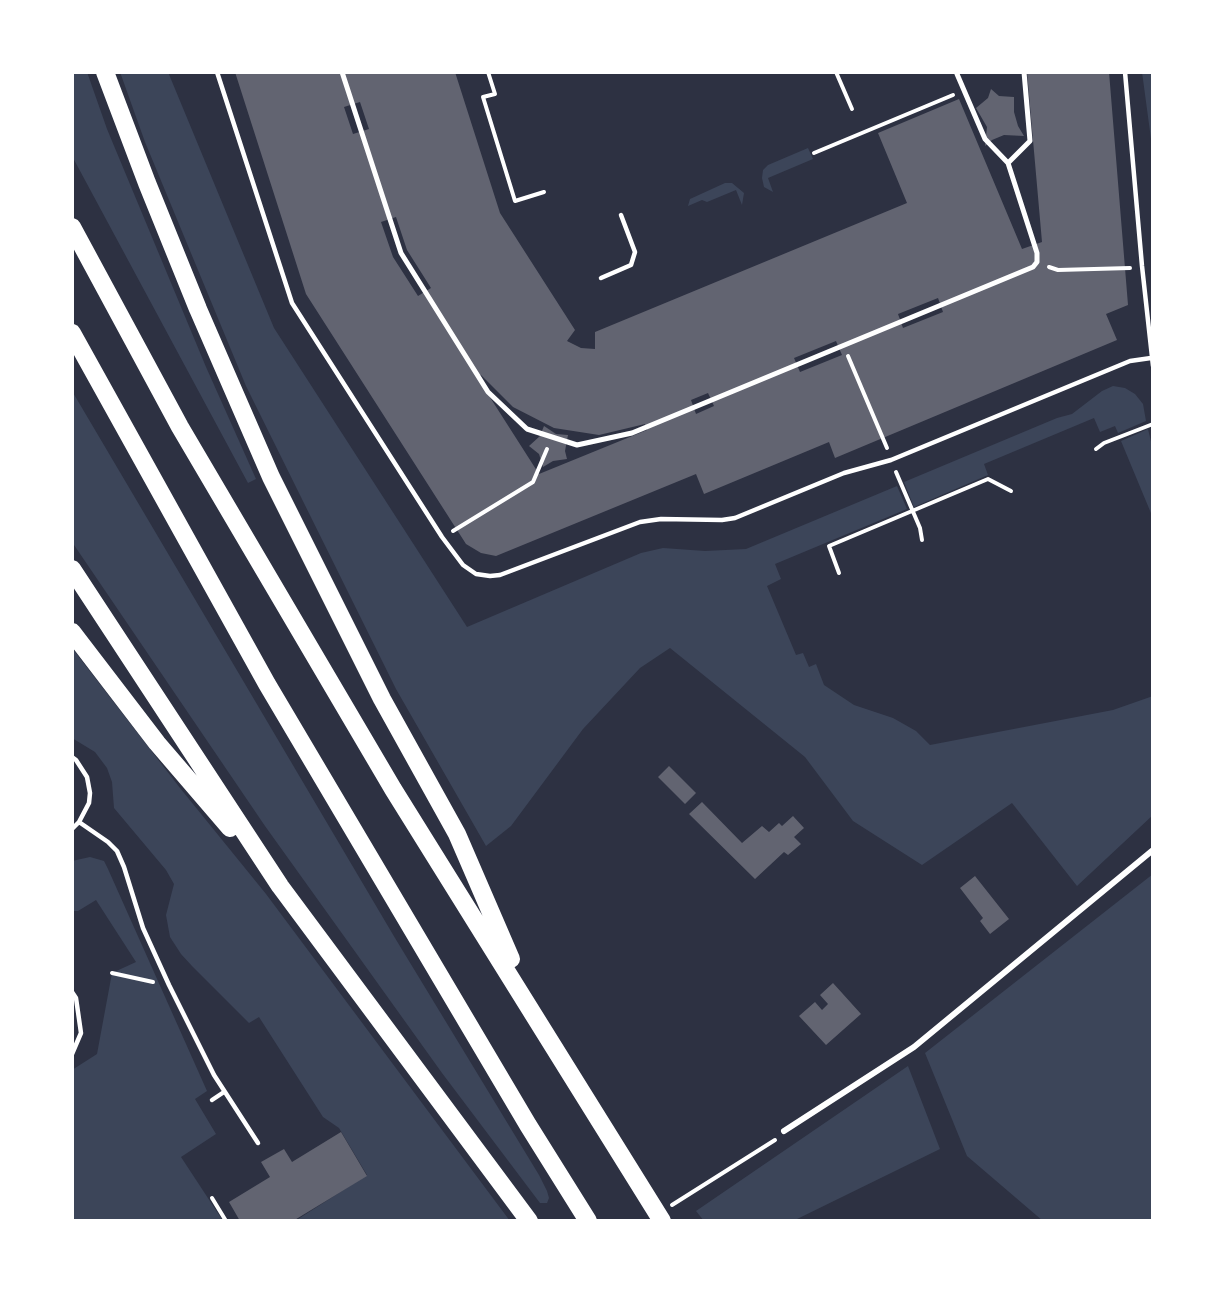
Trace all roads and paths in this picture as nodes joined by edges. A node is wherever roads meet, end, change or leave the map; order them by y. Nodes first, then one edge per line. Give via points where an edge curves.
1 (105, 72) edge
2 (217, 72) edge
3 (342, 72) edge
4 (488, 72) edge
5 (836, 72) edge
6 (1024, 72) edge
7 (1125, 72) edge
8 (957, 74) dead end
9 (966, 93) junction
10 (852, 109) dead end
11 (859, 126) dead end
12 (862, 132) junction
13 (814, 153) dead end
14 (1008, 163) junction
15 (544, 192) dead end
16 (621, 215) dead end
17 (72, 227) edge
18 (1037, 262) junction
19 (1142, 266) junction
20 (600, 278) dead end
21 (72, 333) edge
22 (844, 346) junction
23 (1151, 358) junction
24 (1153, 366) edge
25 (1153, 424) edge
26 (552, 437) junction
27 (1096, 449) dead end
28 (889, 455) dead end
29 (899, 479) dead end
30 (1011, 491) dead end
31 (912, 511) junction
32 (442, 537) junction
33 (922, 540) dead end
34 (72, 569) edge
35 (839, 573) dead end
36 (72, 632) edge
37 (72, 757) edge
38 (79, 822) junction
39 (72, 829) edge
40 (1153, 850) edge
41 (280, 886) junction
42 (112, 973) dead end
43 (169, 985) junction
44 (72, 992) edge
45 (76, 998) junction
46 (72, 1009) edge
47 (535, 1016) junction
48 (72, 1054) edge
49 (224, 1092) junction
50 (212, 1100) dead end
51 (784, 1131) dead end
52 (258, 1143) dead end
53 (769, 1146) dead end
54 (213, 1198) dead end
55 (663, 1215) edge
56 (226, 1221) edge
57 (529, 1221) edge
58 (588, 1221) edge

1 - 47 highway via 194,298 272,477 382,699 457,834
2 - 32 lane via 292,303
3 - 26 street via 400,253 488,392 527,429
4 - 15 path via 495,94 483,97 515,201
5 - 10 path
6 - 14 street via 1030,141
7 - 19 lane
8 - 9 street
9 - 12 path via 948,96
9 - 14 street via 985,139
11 - 12 path
12 - 13 path
14 - 18 street
16 - 20 lane via 635,252 631,265
17 - 47 highway via 186,437 393,789
18 - 19 path via 1058,270
18 - 22 street via 999,283
19 - 23 lane
21 - 58 highway via 267,684
22 - 26 street via 632,433 577,445
22 - 28 path
23 - 24 lane
23 - 32 lane via 1130,361 891,460 844,473 735,518 640,522 490,576 469,570
25 - 27 path
26 - 32 path via 533,482
29 - 31 path
30 - 31 path via 988,479
31 - 33 path
31 - 35 path via 829,546
34 - 41 highway
36 - 41 highway via 157,743
37 - 38 lane via 87,777 90,793
38 - 39 lane
38 - 43 lane via 117,851 143,928
40 - 51 street via 914,1047
41 - 57 highway
42 - 43 path
43 - 49 lane
44 - 45 lane
45 - 46 lane
45 - 48 lane via 81,1033
47 - 55 highway
49 - 50 lane
49 - 52 lane
53 - 55 path
54 - 56 path

